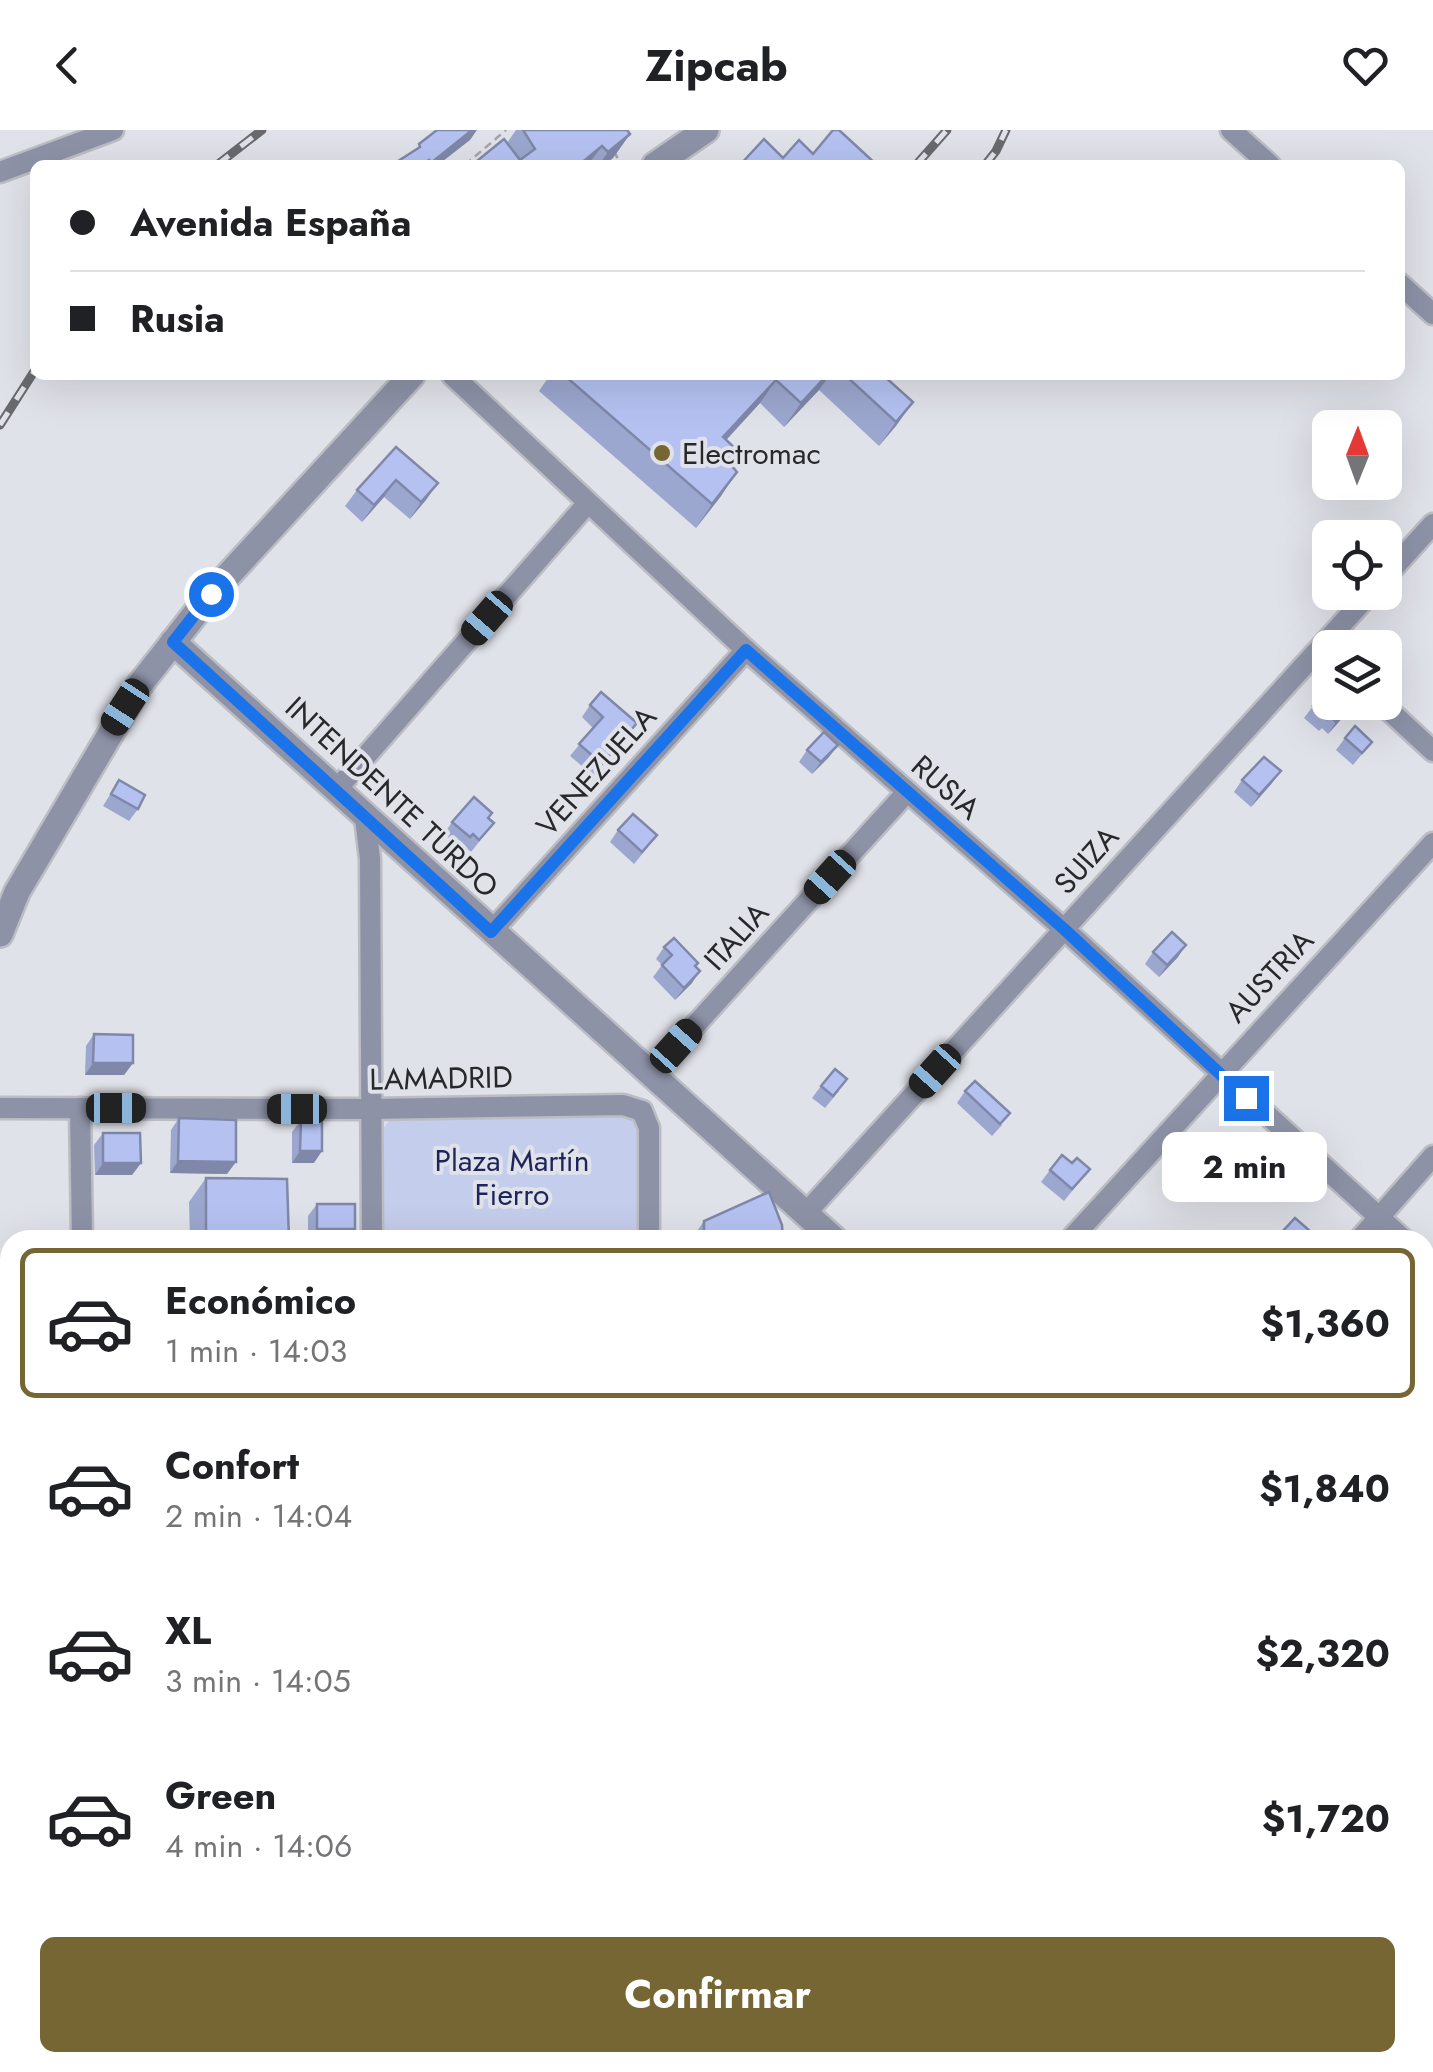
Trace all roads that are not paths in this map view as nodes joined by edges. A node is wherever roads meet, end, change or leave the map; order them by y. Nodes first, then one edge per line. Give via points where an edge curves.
1 (114, 130) edge
2 (706, 130) edge
3 (1231, 130) edge
4 (33, 160) edge
5 (662, 160) edge
6 (1264, 160) edge
7 (30, 161) edge
8 (0, 172) edge
9 (1405, 289) edge
10 (1433, 314) edge
11 (407, 380) edge
12 (457, 380) edge
13 (587, 504) junction
14 (1433, 524) edge
15 (1402, 558) edge
16 (173, 642) junction
17 (746, 650) junction
18 (1312, 666) edge
19 (1399, 720) edge
20 (1433, 751) edge
21 (337, 789) junction
22 (907, 792) junction
23 (365, 818) junction
24 (1433, 842) edge
25 (1064, 929) junction
26 (491, 932) junction
27 (0, 934) edge
28 (1220, 1074) junction
29 (656, 1080) junction
30 (0, 1108) edge
31 (80, 1108) junction
32 (370, 1109) junction
33 (642, 1111) junction
34 (1433, 1156) edge
35 (806, 1213) junction
36 (1379, 1218) junction
37 (82, 1230) edge
38 (372, 1230) edge
39 (648, 1230) edge
40 (824, 1230) edge
41 (1079, 1230) edge
42 (1368, 1230) edge
43 (1393, 1230) edge

1 - 4 street
2 - 5 street
3 - 6 street
7 - 8 street
9 - 10 street
11 - 16 street
12 - 13 street, RUSIA
13 - 17 street, RUSIA
13 - 21 street
14 - 15 street
16 - 21 street, INTENDENTE TURDO
16 - 27 street via 112,728 17,892
17 - 22 street, RUSIA
17 - 26 street, VENEZUELA
18 - 25 street, SUIZA
19 - 20 street
21 - 23 street, INTENDENTE TURDO
22 - 25 street, RUSIA
22 - 29 street, ITALIA
23 - 26 street, INTENDENTE TURDO
23 - 32 street
24 - 28 street, AUSTRIA
25 - 28 street, RUSIA
25 - 35 street, SUIZA
26 - 29 street, INTENDENTE TURDO
28 - 36 street, RUSIA
28 - 41 street, AUSTRIA
29 - 33 street, ITALIA
29 - 35 street, INTENDENTE TURDO
30 - 31 street, LAMADRID
31 - 32 street, LAMADRID
31 - 37 street
32 - 33 street, LAMADRID
32 - 38 street
33 - 39 street via 649,1128
34 - 36 street
35 - 40 street, INTENDENTE TURDO
36 - 42 street
36 - 43 street, RUSIA

